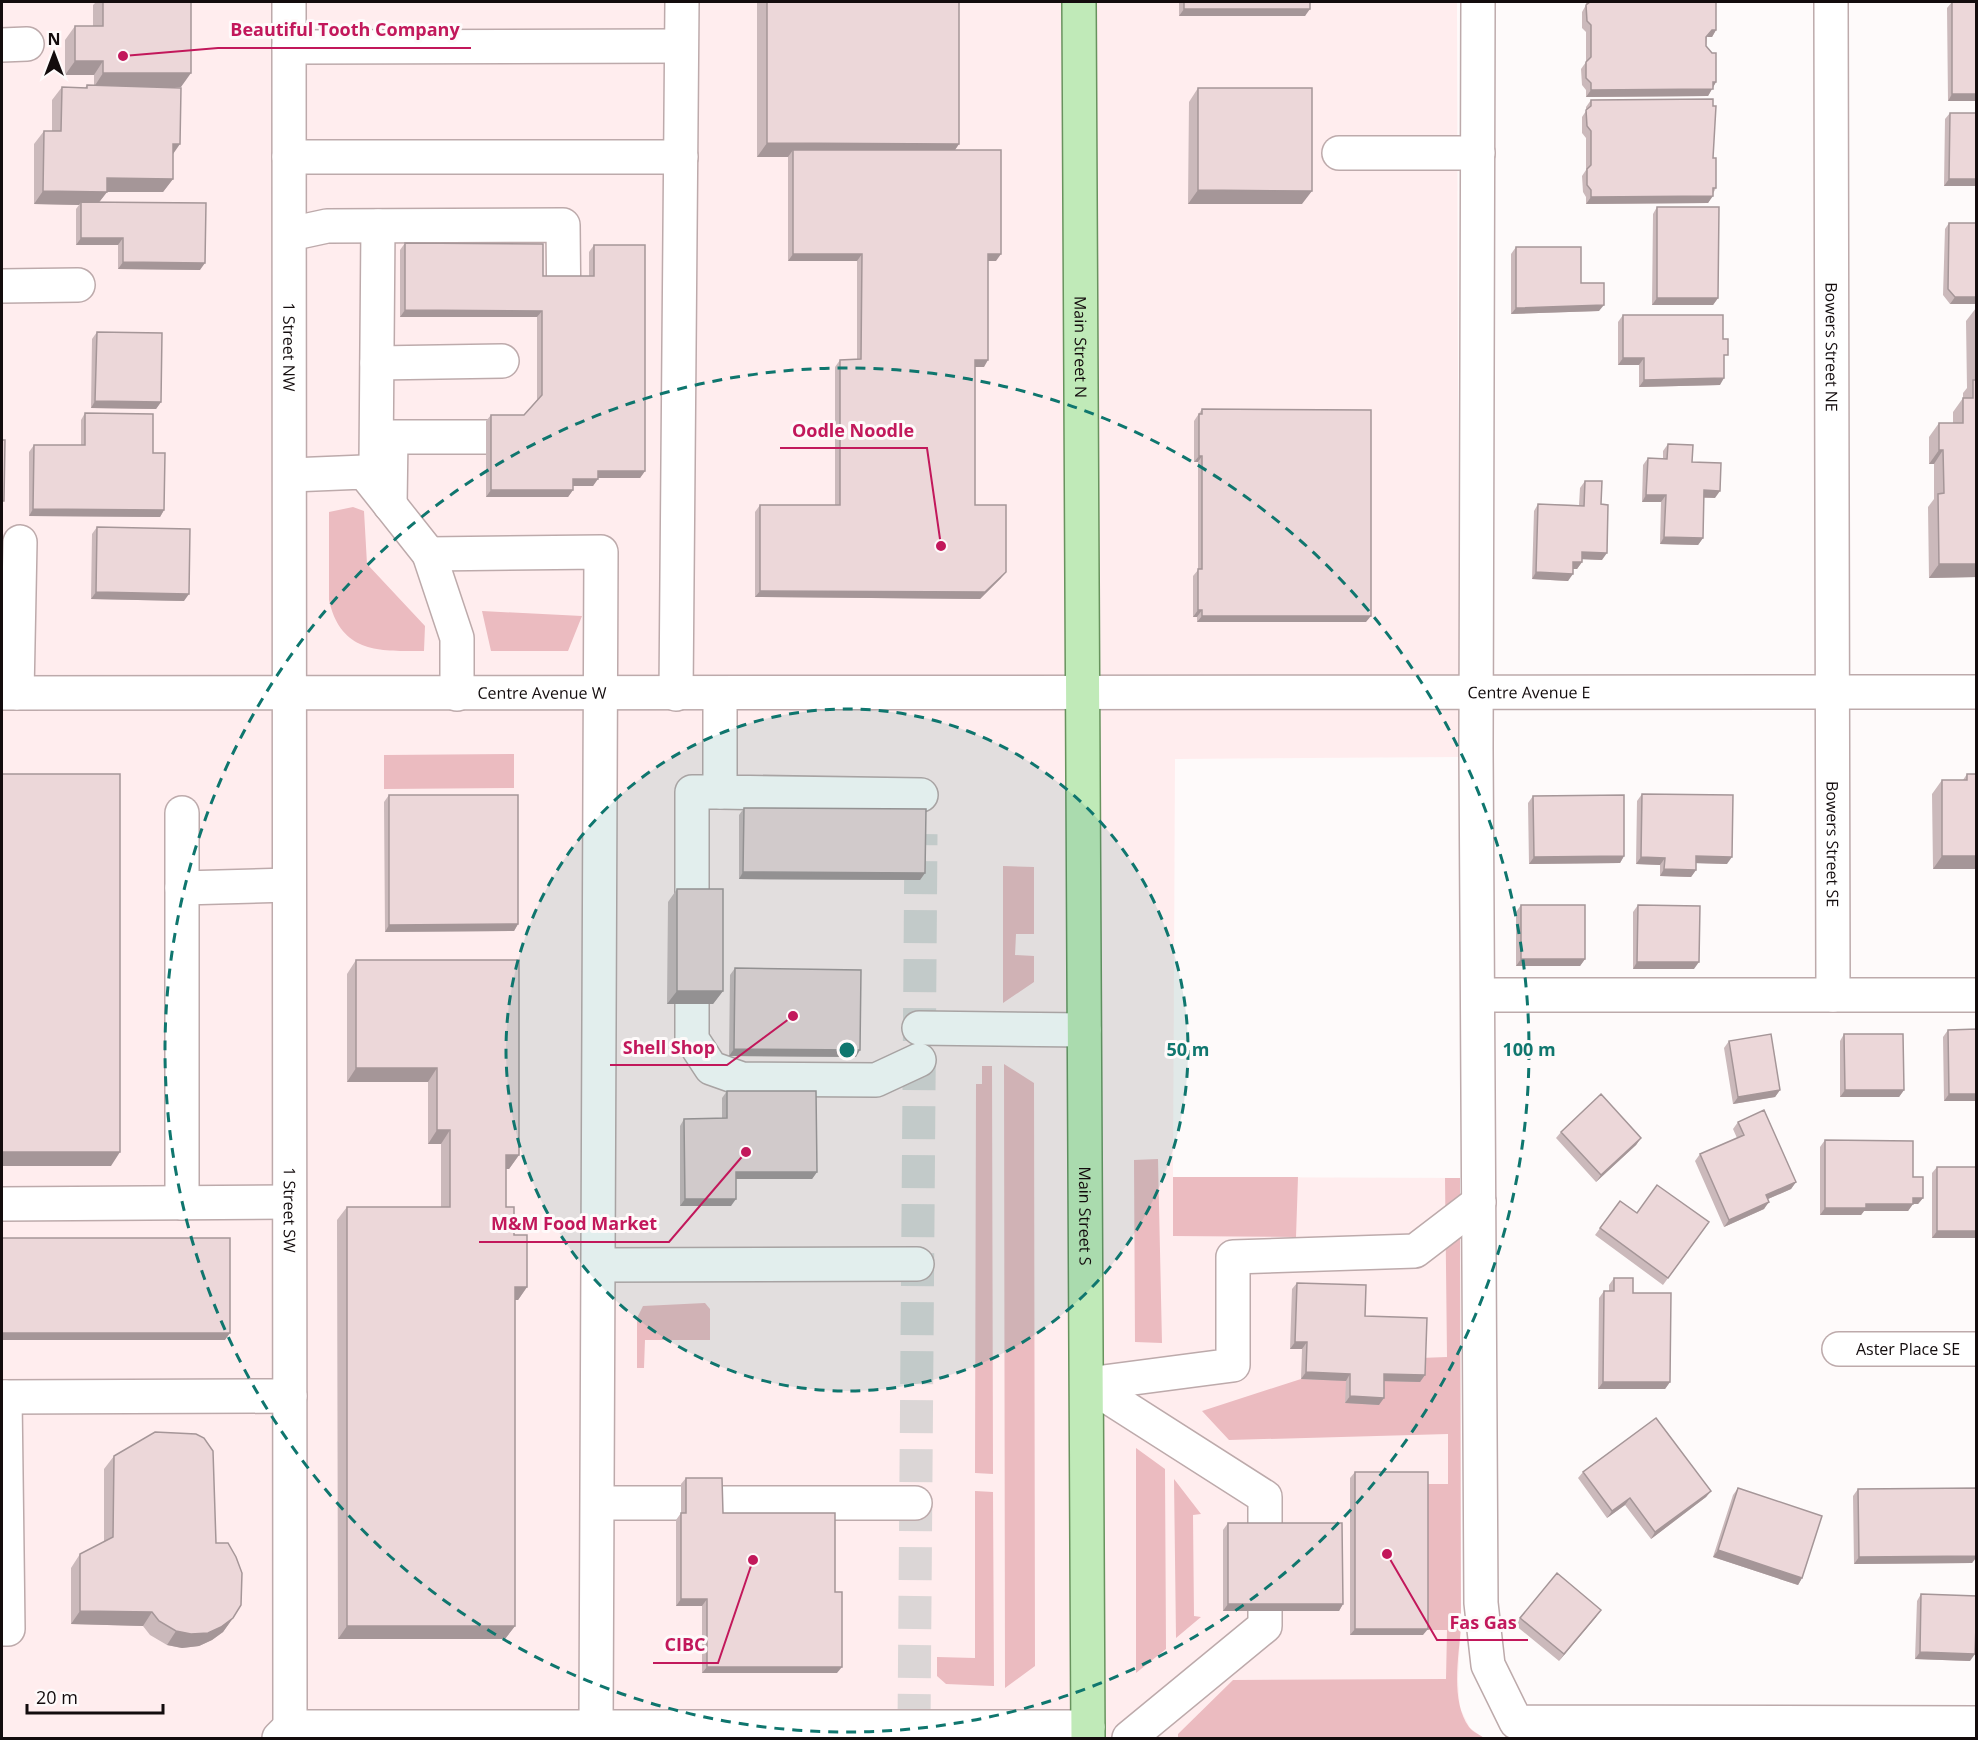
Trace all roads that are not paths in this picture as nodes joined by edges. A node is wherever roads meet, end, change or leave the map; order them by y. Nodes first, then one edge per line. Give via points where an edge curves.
1 (289, 2) edge
2 (682, 2) edge
3 (1079, 2) edge
4 (1478, 2) edge
5 (1831, 2) edge
6 (681, 46) junction
7 (289, 47) junction
8 (1340, 153) dead end
9 (1478, 153) junction
10 (289, 157) junction
11 (681, 157) junction
12 (378, 226) junction
13 (290, 234) junction
14 (78, 285) dead end
15 (2, 286) edge
16 (564, 354) edge
17 (502, 362) dead end
18 (377, 363) junction
19 (564, 437) edge
20 (291, 475) junction
21 (383, 496) junction
22 (20, 542) dead end
23 (429, 554) junction
24 (289, 692) junction
25 (1082, 692) junction
26 (1476, 692) junction
27 (1834, 692) junction
28 (1977, 692) edge
29 (9, 693) edge
30 (457, 694) junction
31 (602, 694) junction
32 (676, 694) junction
33 (720, 694) junction
34 (720, 792) junction
35 (921, 795) dead end
36 (182, 813) dead end
37 (289, 885) junction
38 (182, 888) junction
39 (1478, 995) junction
40 (1833, 995) junction
41 (1977, 995) edge
42 (919, 1028) dead end
43 (1084, 1030) junction
44 (919, 1060) dead end
45 (289, 1202) junction
46 (1479, 1202) junction
47 (182, 1203) junction
48 (2, 1204) edge
49 (917, 1264) dead end
50 (599, 1265) junction
51 (1839, 1349) dead end
52 (1977, 1349) edge
53 (1088, 1384) junction
54 (290, 1396) junction
55 (3, 1397) edge
56 (598, 1503) junction
57 (915, 1503) dead end
58 (1265, 1530) edge
59 (1265, 1611) edge
60 (2, 1629) edge
61 (1977, 1723) edge
62 (596, 1726) junction
63 (284, 1732) edge
64 (494, 1732) edge
65 (762, 1732) edge
66 (1088, 1732) edge
67 (1129, 1738) edge

1 - 7 street, 1 Street NW
2 - 6 street
3 - 25 main road, Main Street N
4 - 9 street
5 - 27 street, Bowers Street NE
6 - 7 street
6 - 11 street
7 - 10 street, 1 Street NW
8 - 9 street
9 - 26 street
10 - 11 street
10 - 13 street, 1 Street NW
11 - 32 street
12 - 13 street via 327,226
12 - 16 street via 563,225
12 - 18 street
13 - 20 street, 1 Street NW
14 - 15 street
17 - 18 street
18 - 21 street
19 - 21 street via 391,437
20 - 21 street via 364,472
20 - 24 street, 1 Street NW
21 - 23 street
22 - 29 street
23 - 30 street via 457,638
23 - 31 street via 601,552
24 - 29 street, Centre Avenue W
24 - 30 street, Centre Avenue W
24 - 37 street, 1 Street SW
25 - 26 street, Centre Avenue E
25 - 33 street, Centre Avenue W
25 - 43 main road, Main Street S
26 - 27 street, Centre Avenue E
26 - 39 street
27 - 28 street, Centre Avenue E
27 - 40 street, Bowers Street SE
30 - 31 street, Centre Avenue W
31 - 32 street, Centre Avenue W
31 - 50 street
32 - 33 street, Centre Avenue W
33 - 34 street
34 - 35 street
34 - 44 street via 692,792 692,1039 711,1068 742,1078 876,1080
36 - 38 street
37 - 38 street
37 - 45 street, 1 Street SW
38 - 47 street
39 - 40 street
39 - 46 street
40 - 41 street
42 - 43 street
43 - 53 main road, Main Street S
45 - 47 street
45 - 54 street, 1 Street SW
46 - 53 street via 1415,1251 1233,1257 1233,1365
46 - 61 street via 1481,1603 1488,1665 1516,1722
47 - 48 street
49 - 50 street
50 - 56 street
51 - 52 street, Aster Place SE
53 - 58 street via 1265,1497
53 - 66 main road, Main Street S
54 - 55 street
54 - 63 street, 1 Street SW
55 - 60 street via 8,1629
56 - 57 street
56 - 62 street
59 - 67 street via 1265,1626
62 - 64 street
62 - 65 street
63 - 64 street
65 - 66 street

